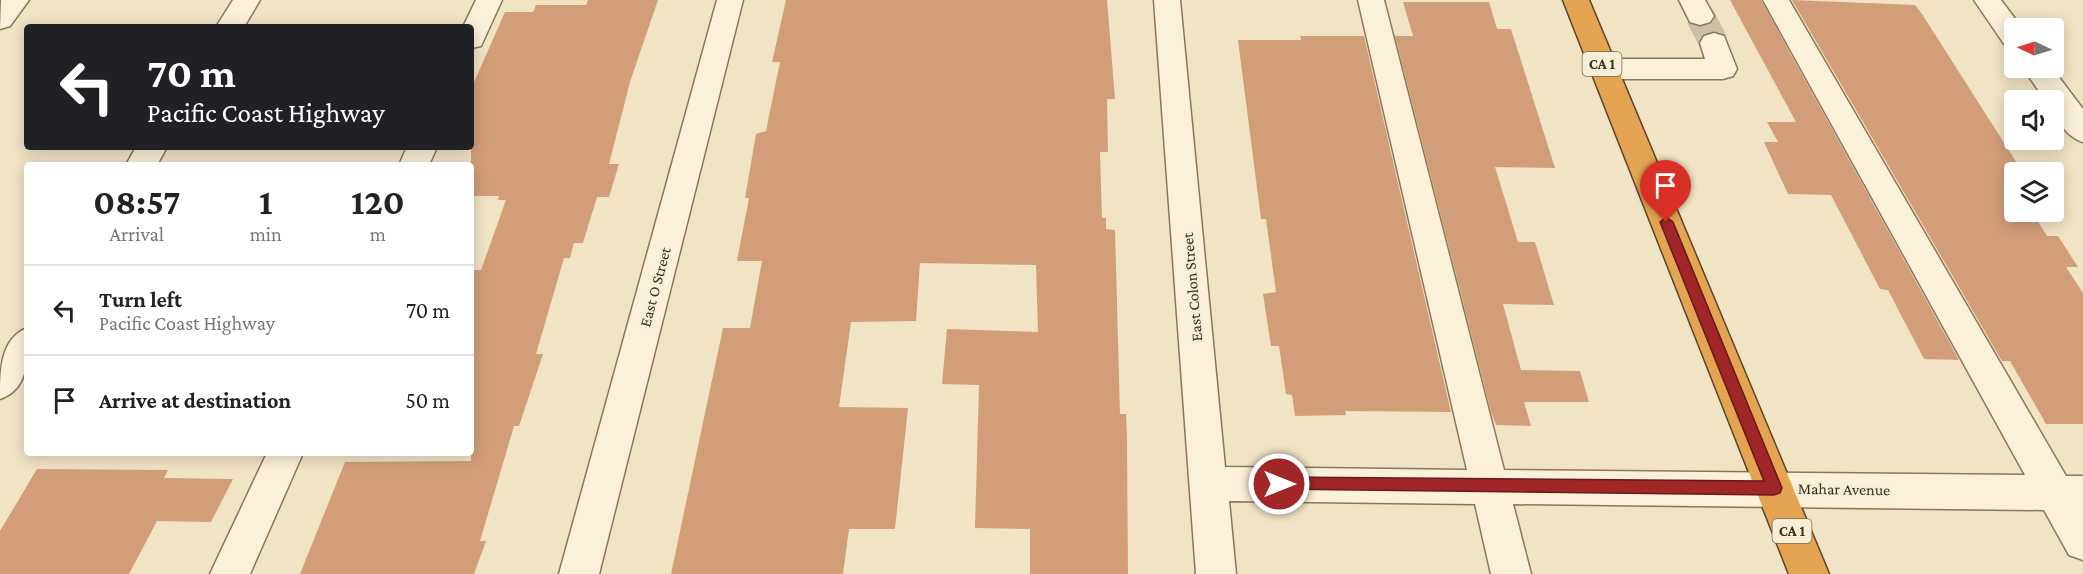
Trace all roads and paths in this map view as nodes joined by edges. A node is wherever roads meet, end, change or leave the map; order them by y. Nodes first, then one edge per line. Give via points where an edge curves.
1 (16, 0) edge
2 (247, 0) edge
3 (489, 0) edge
4 (730, 0) edge
5 (1167, 0) edge
6 (1371, 0) edge
7 (1576, 0) edge
8 (1776, 0) edge
9 (1987, 0) edge
10 (0, 20) edge
11 (2004, 23) edge
12 (232, 24) edge
13 (474, 32) edge
14 (1714, 43) tunnel mouth
15 (1604, 69) junction
16 (2044, 78) edge
17 (2083, 131) edge
18 (24, 347) edge
19 (0, 384) edge
20 (284, 456) edge
21 (1209, 484) junction
22 (1490, 485) junction
23 (1774, 488) junction
24 (2069, 493) edge
25 (2083, 542) edge
26 (230, 574) edge
27 (579, 574) edge
28 (1216, 574) edge
29 (1511, 574) edge
30 (1809, 574) edge

1 - 10 street
2 - 12 street
3 - 13 street
4 - 27 street, East O Street
5 - 21 street, East Colon Street
6 - 22 street
7 - 15 highway, CA 1
8 - 24 street
9 - 11 street
14 - 15 street via 1723,69
15 - 23 highway, CA 1
16 - 17 street
18 - 19 street
20 - 26 street
21 - 22 street, Mahar Avenue
21 - 28 street, East Colon Street
22 - 23 street, Mahar Avenue
22 - 29 street
23 - 24 street, Mahar Avenue
23 - 30 highway, CA 1
24 - 25 street

